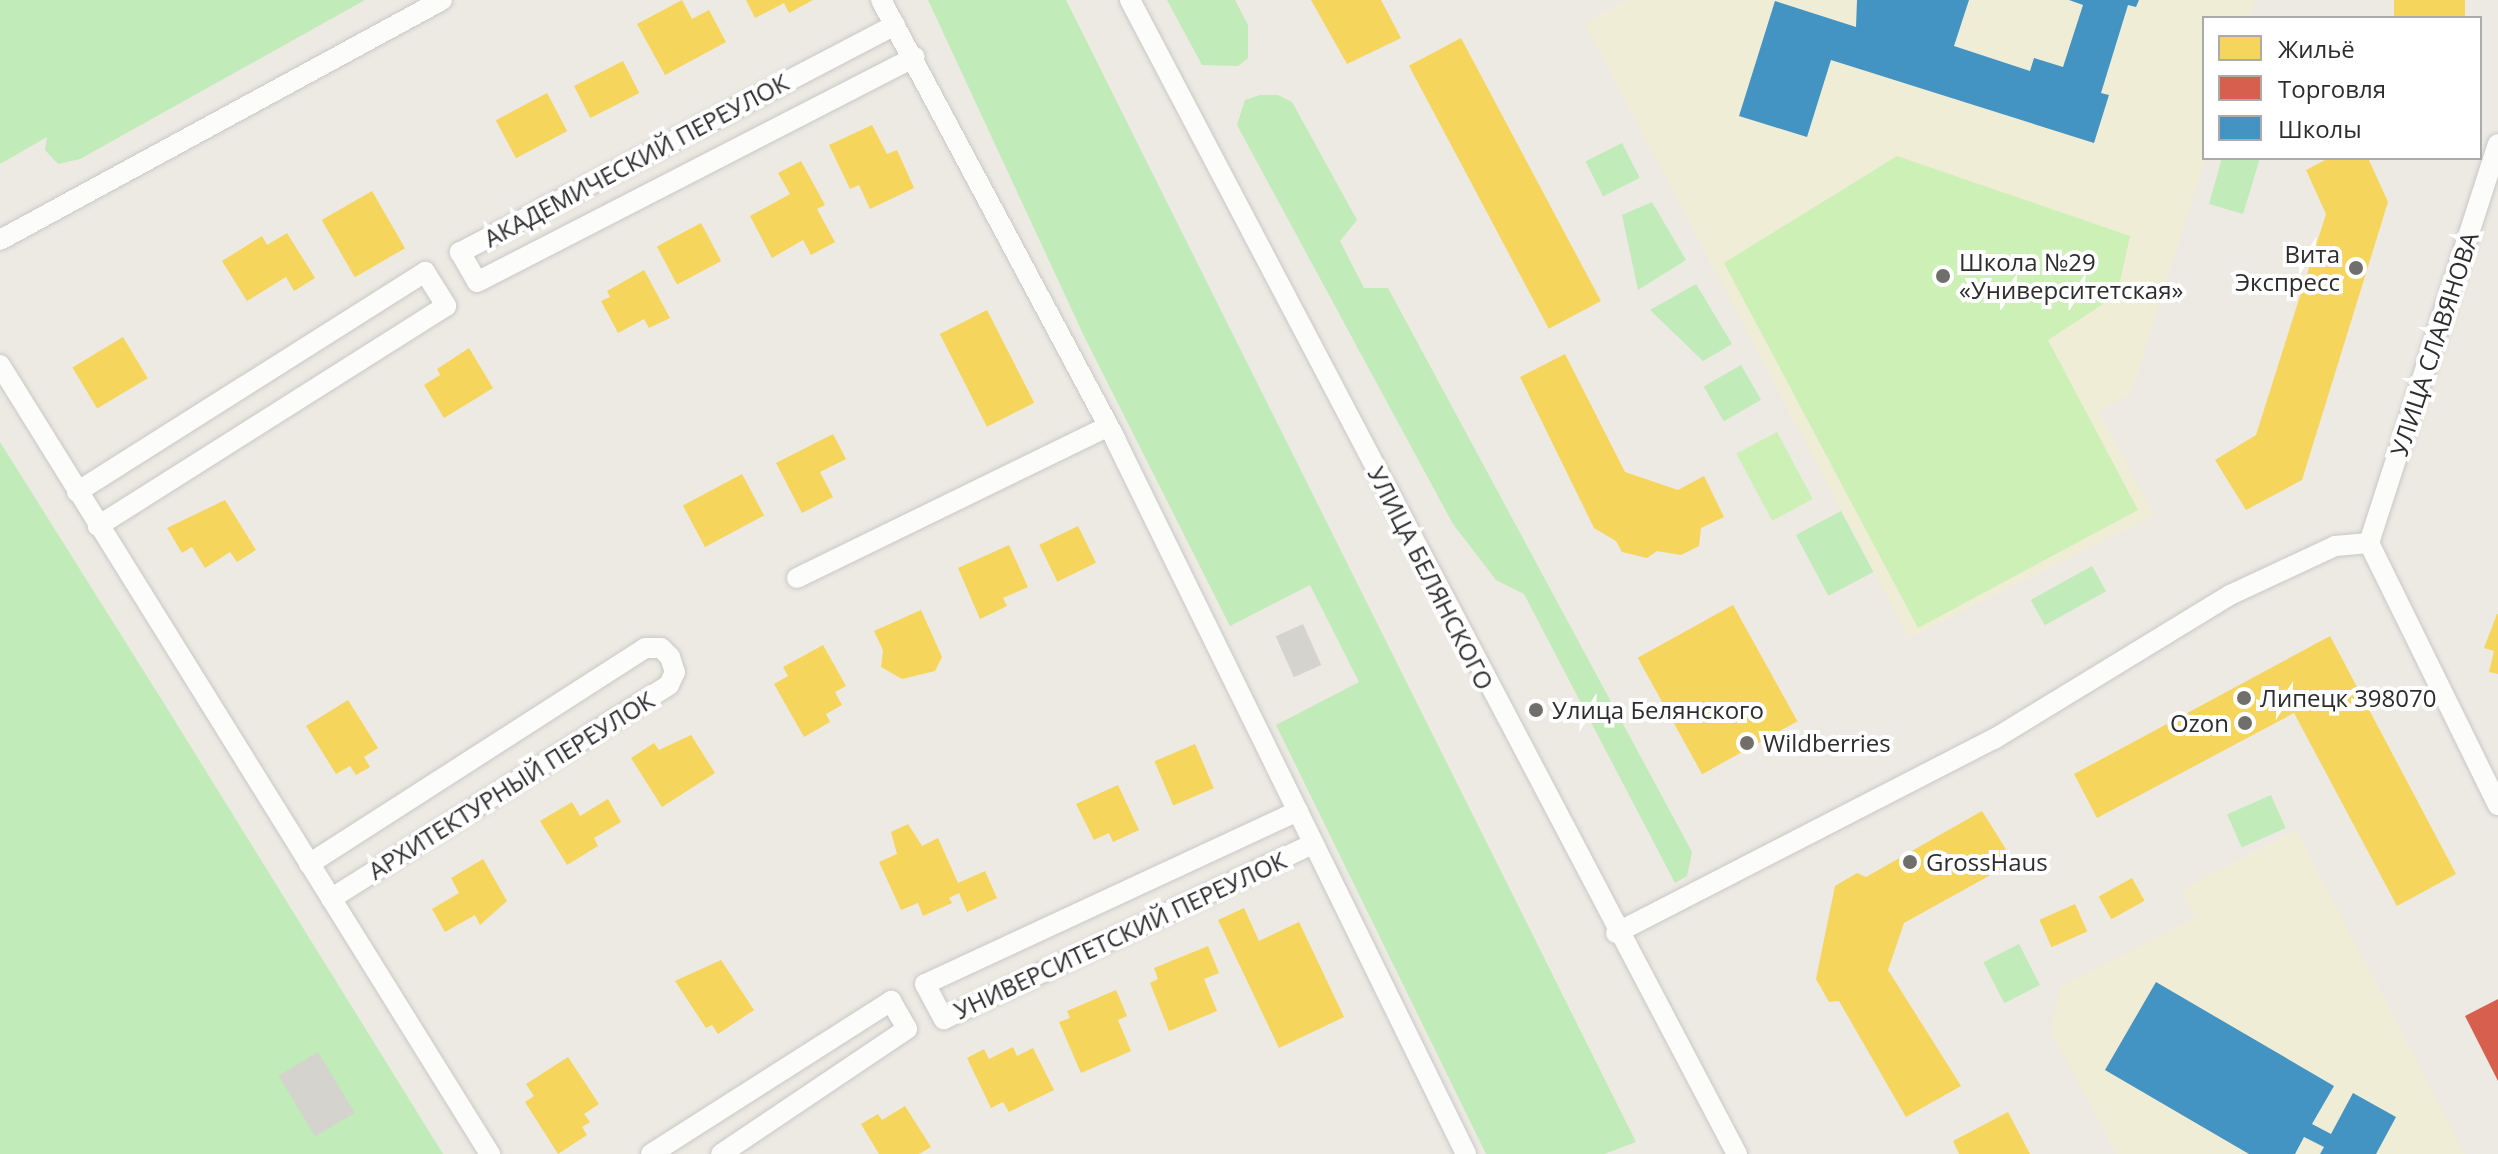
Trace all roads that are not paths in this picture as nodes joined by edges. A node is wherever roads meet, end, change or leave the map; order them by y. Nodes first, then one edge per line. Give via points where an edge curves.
1 (442, 0) edge
2 (881, 0) edge
3 (1130, 0) edge
4 (895, 25) junction
5 (914, 57) junction
6 (2498, 144) edge
7 (0, 240) edge
8 (0, 365) edge
9 (1108, 426) junction
10 (77, 492) junction
11 (98, 526) junction
12 (2369, 543) junction
13 (797, 578) dead end
14 (2498, 805) edge
15 (1298, 811) junction
16 (1313, 844) junction
17 (309, 864) junction
18 (331, 899) junction
19 (1616, 933) junction
20 (490, 1154) edge
21 (651, 1154) edge
22 (721, 1154) edge
23 (1466, 1154) edge
24 (1737, 1154) edge

1 - 7 street
2 - 4 street
3 - 19 street, УЛИЦА БЕЛЯНСКОГО
4 - 5 street
4 - 5 street, АКАДЕМИЧЕСКИЙ ПЕРЕУЛОК via 460,252 477,282
5 - 9 street
6 - 12 street, УЛИЦА СЛАВЯНОВА
8 - 10 street
9 - 13 street
9 - 15 street
10 - 11 street
10 - 11 street via 425,272 446,306
11 - 17 street
12 - 14 street
12 - 19 street via 2335,546 2230,595 1994,739
15 - 16 street
15 - 16 street, УНИВЕРСИТЕТСКИЙ ПЕРЕУЛОК via 925,984 944,1019
16 - 23 street
17 - 18 street
17 - 18 street, АРХИТЕКТУРНЫЙ ПЕРЕУЛОК via 645,648 661,648 670,657 675,672 669,685
18 - 20 street
19 - 24 street, УЛИЦА БЕЛЯНСКОГО
21 - 22 street via 891,1001 907,1029

